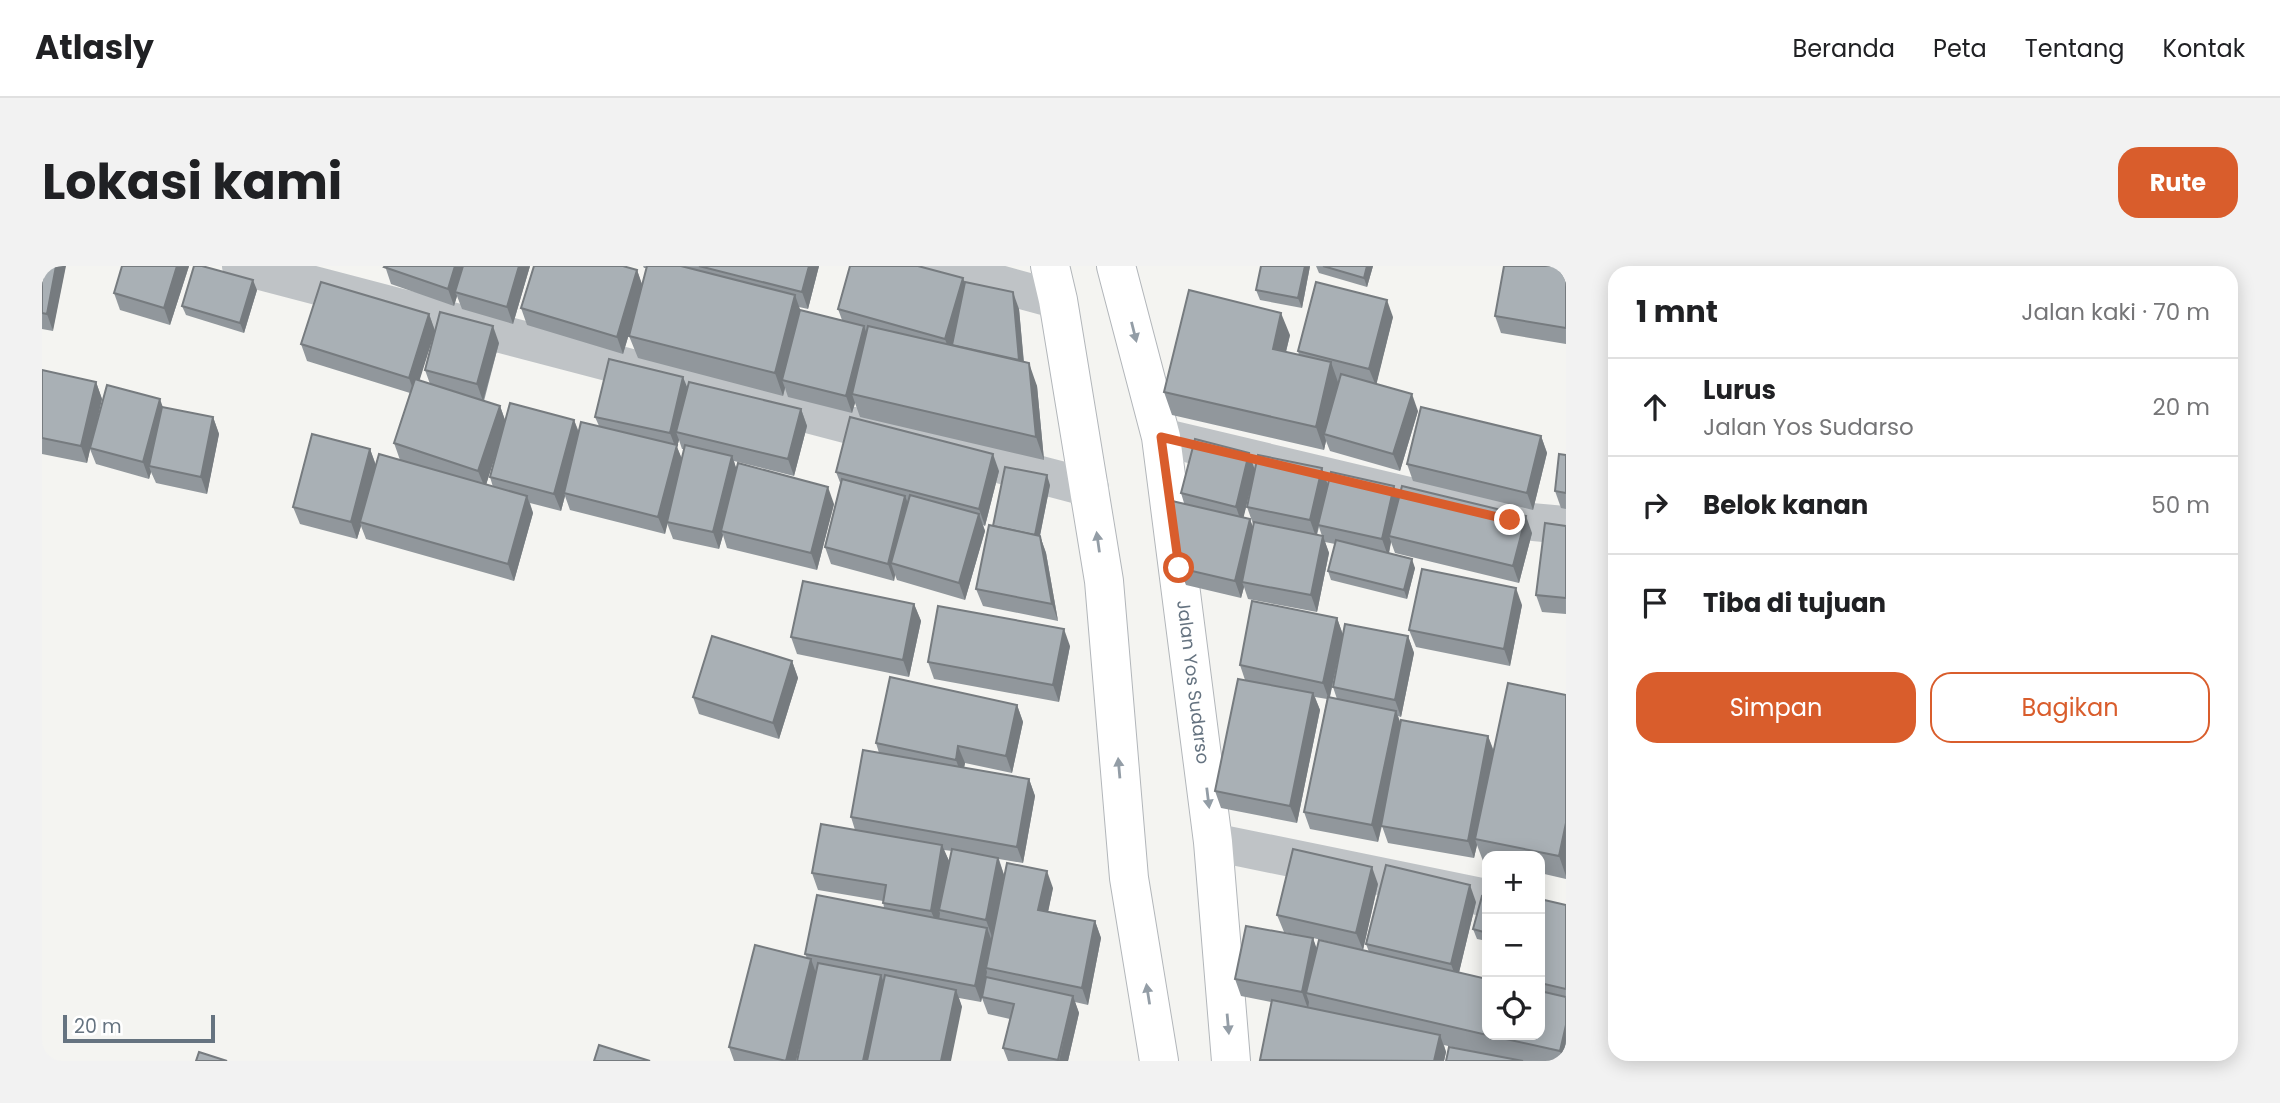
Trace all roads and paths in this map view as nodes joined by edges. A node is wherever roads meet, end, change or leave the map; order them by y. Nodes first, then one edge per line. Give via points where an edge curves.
1 (241, 266) edge
2 (933, 266) edge
3 (1116, 266) edge
4 (1054, 283) edge
5 (1161, 437) junction
6 (1090, 488) junction
7 (1566, 525) edge
8 (1213, 842) junction
9 (1482, 897) edge
10 (1159, 1061) edge
11 (1231, 1061) edge

1 - 6 street
2 - 4 street
3 -> 5 main road, Jalan Yos Sudarso
4 - 6 main road
5 - 7 street via 1510,520
5 -> 8 main road, Jalan Yos Sudarso
10 -> 6 main road via 1129,878 1104,581
8 - 9 street
8 -> 11 main road, Jalan Yos Sudarso

